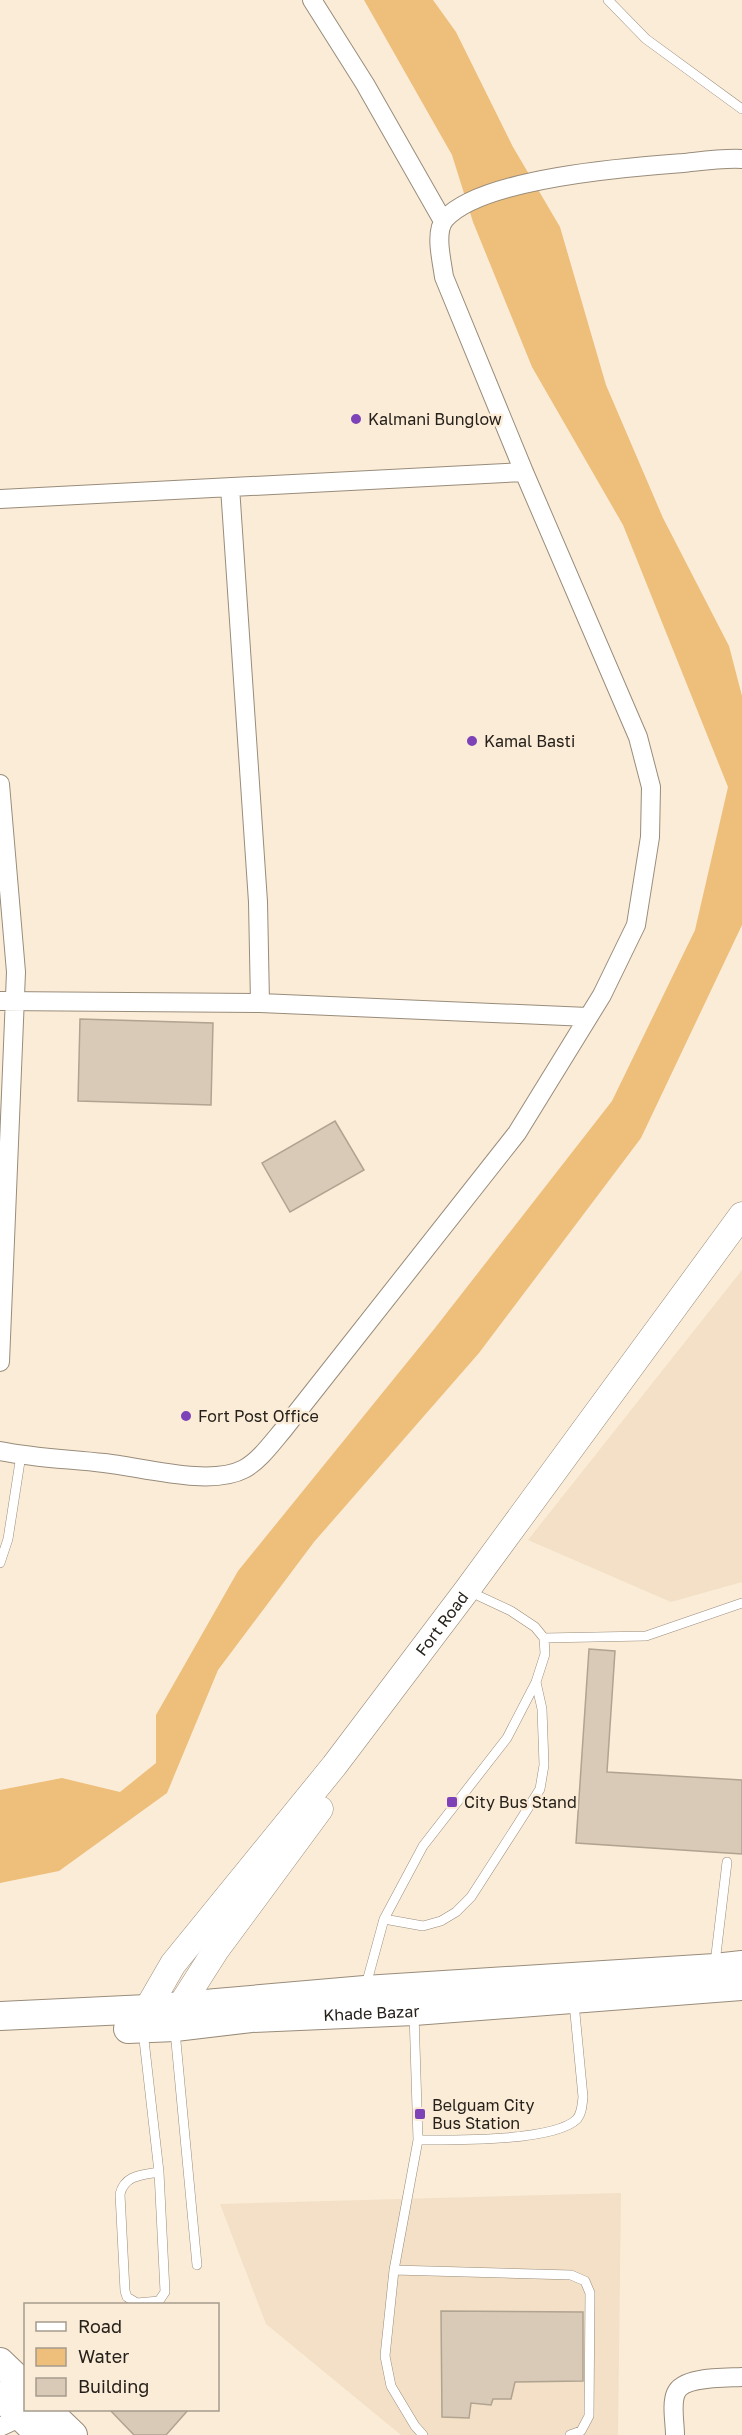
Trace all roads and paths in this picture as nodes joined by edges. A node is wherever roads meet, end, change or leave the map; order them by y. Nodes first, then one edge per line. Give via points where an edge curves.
1 (312, 0) edge
2 (608, 0) edge
3 (742, 109) edge
4 (742, 159) edge
5 (443, 221) junction
6 (524, 472) junction
7 (230, 487) junction
8 (0, 499) edge
9 (0, 784) edge
10 (7, 1001) edge
11 (260, 1003) junction
12 (588, 1017) junction
13 (742, 1215) edge
14 (742, 1237) edge
15 (0, 1362) edge
16 (0, 1451) edge
17 (21, 1455) junction
18 (0, 1563) edge
19 (473, 1593) junction
20 (742, 1603) edge
21 (544, 1638) junction
22 (536, 1682) junction
23 (727, 1862) dead end
24 (384, 1919) junction
25 (728, 1967) edge
26 (742, 1986) edge
27 (365, 1990) junction
28 (573, 1997) junction
29 (414, 2011) junction
30 (0, 2016) edge
31 (178, 2016) junction
32 (145, 2019) junction
33 (0, 2034) edge
34 (418, 2140) junction
35 (159, 2172) junction
36 (197, 2265) dead end
37 (394, 2270) junction
38 (0, 2362) edge
39 (742, 2377) edge
40 (24, 2385) edge
41 (0, 2396) edge
42 (28, 2424) edge
43 (73, 2435) edge
44 (423, 2435) edge
45 (570, 2435) edge
46 (675, 2435) edge

1 - 5 street
2 - 3 lane via 646,39
4 - 5 street via 566,175 498,192 457,209
5 - 6 street via 439,245 444,277
6 - 7 street
6 - 12 street via 638,737 651,787 650,837 636,925
7 - 8 street
7 - 11 street via 258,902
9 - 10 street via 16,972
10 - 11 street
10 - 15 street
11 - 12 street
12 - 17 street via 517,1133 284,1431 245,1468 223,1476 194,1475
13 - 19 main road, Fort Road
14 - 19 main road, Fort Road
16 - 17 street
17 - 18 lane via 8,1539
19 - 21 lane via 511,1611
19 - 31 main road, Fort Road via 216,1950
19 - 32 main road, Fort Road via 174,1965
20 - 21 lane via 646,1636
21 - 22 lane
22 - 24 lane via 507,1738 423,1846
22 - 24 lane via 542,1709 544,1766 540,1789 518,1824 471,1897 456,1912 423,1926
23 - 25 lane
24 - 27 lane
25 - 27 main road
26 - 28 main road, Khade Bazar
27 - 31 main road
28 - 29 main road, Khade Bazar
28 - 34 lane via 583,2097 576,2119 540,2133 491,2139
29 - 31 main road, Khade Bazar via 252,2018
29 - 34 lane
30 - 32 main road
31 - 32 main road, Khade Bazar
31 - 36 lane
32 - 33 main road, Khade Bazar
32 - 35 lane
34 - 37 lane
35 - 35 lane via 127,2179 120,2194 125,2291 137,2303 159,2301 165,2292
37 - 44 lane via 385,2356 391,2386
37 - 45 lane via 571,2275 585,2281 590,2293 589,2416 581,2431
38 - 40 main road
39 - 46 street via 683,2384 676,2392
41 - 42 main road
42 - 43 main road

